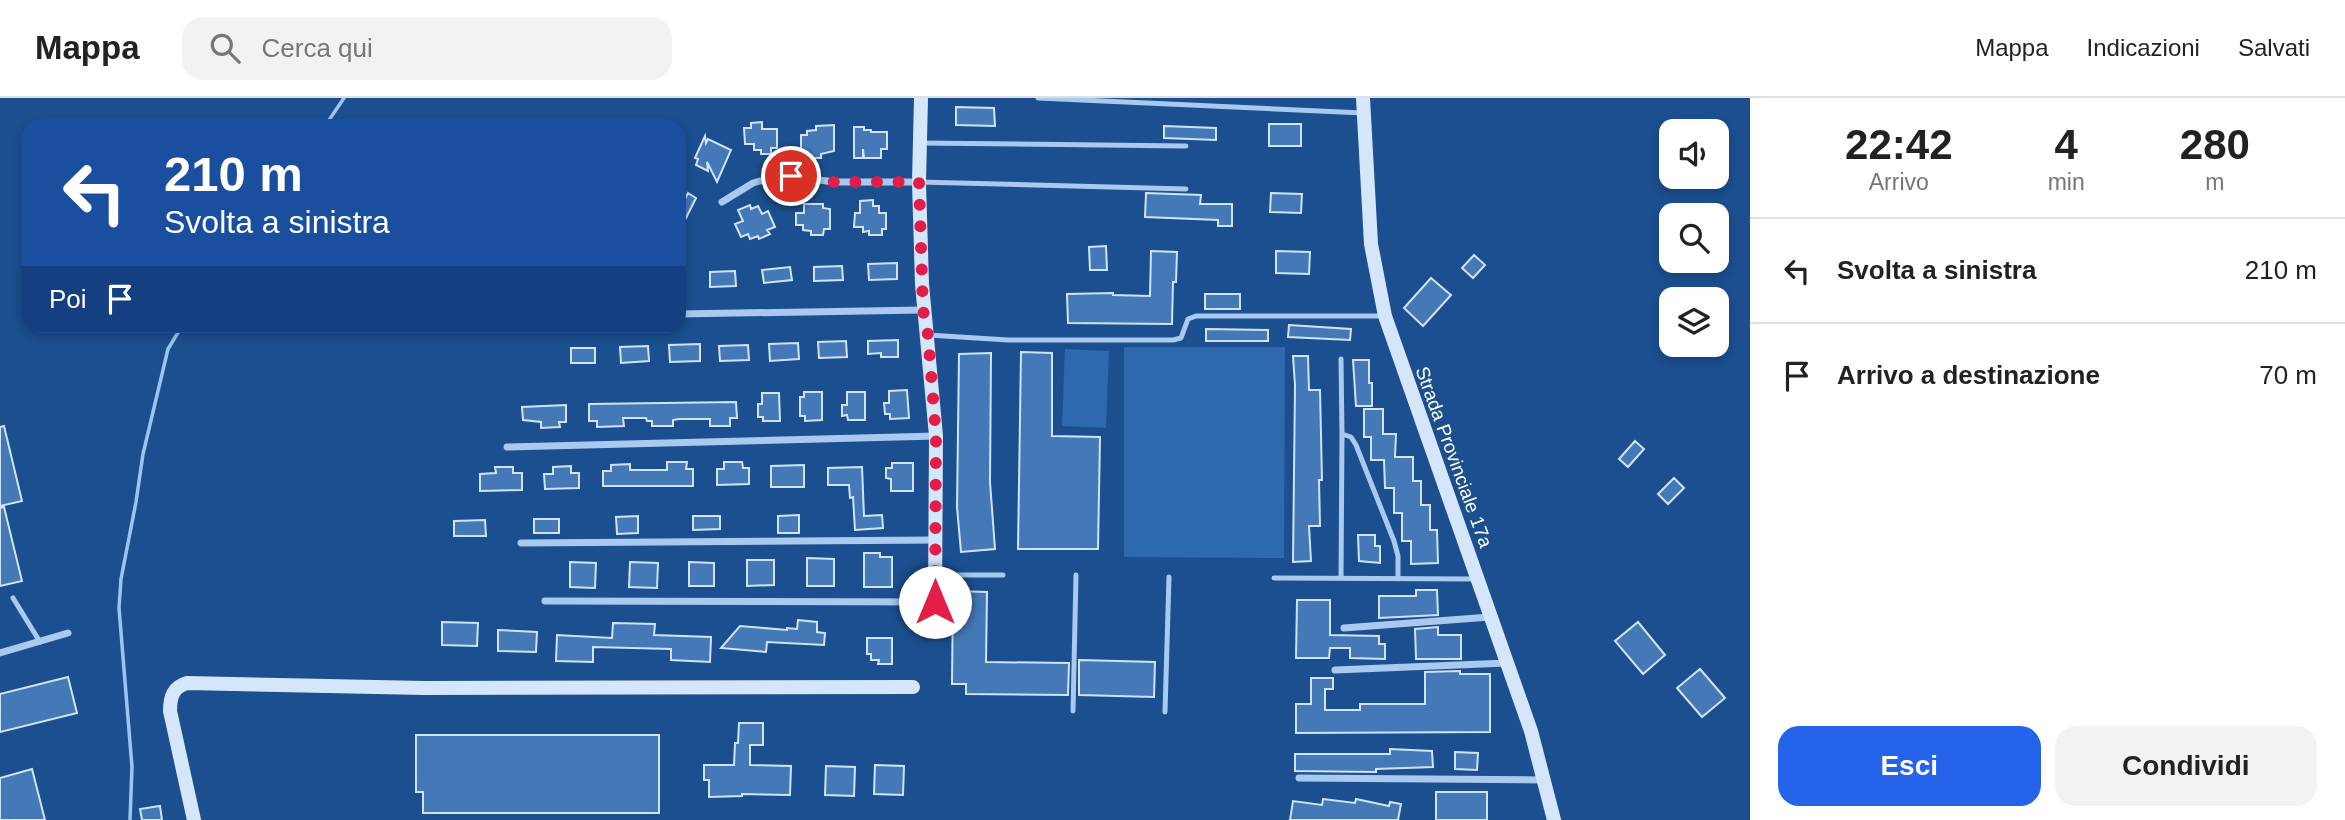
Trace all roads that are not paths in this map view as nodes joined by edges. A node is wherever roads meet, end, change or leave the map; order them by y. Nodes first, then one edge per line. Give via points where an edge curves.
1 (921, 98) edge
2 (1038, 98) edge
3 (1363, 105) edge
4 (920, 144) junction
5 (1186, 146) dead end
6 (919, 182) junction
7 (1185, 189) dead end
8 (722, 202) dead end
9 (923, 310) junction
10 (686, 314) edge
11 (1385, 316) junction
12 (928, 335) junction
13 (1341, 359) dead end
14 (1342, 433) junction
15 (936, 436) junction
16 (507, 447) dead end
17 (936, 540) junction
18 (521, 543) dead end
19 (935, 575) junction
20 (1003, 575) dead end
21 (1076, 575) dead end
22 (1168, 577) dead end
23 (1274, 578) dead end
24 (1341, 578) junction
25 (1398, 579) junction
26 (1478, 580) junction
27 (13, 598) dead end
28 (545, 601) dead end
29 (935, 602) joint
30 (1491, 617) junction
31 (1344, 628) dead end
32 (68, 633) dead end
33 (40, 642) junction
34 (0, 653) edge
35 (1508, 663) junction
36 (1335, 670) dead end
37 (913, 687) dead end
38 (1073, 711) dead end
39 (1165, 712) dead end
40 (1299, 778) dead end
41 (1545, 779) junction
42 (194, 820) edge
43 (1554, 820) edge

1 - 4 street
2 - 3 lane
3 - 11 street, Strada Provinciale 17a via 1371,244
4 - 5 lane
4 - 6 street
6 - 7 lane
6 - 8 street via 848,183 782,176 753,183
6 - 9 street
9 - 10 street
9 - 12 street
11 - 12 lane via 1196,316 1188,319 1181,338 1172,340
11 - 26 street, Strada Provinciale 17a
12 - 15 street
13 - 14 lane
14 - 24 lane
14 - 25 lane via 1356,445 1394,541
15 - 16 street
15 - 17 street
17 - 18 street
17 - 19 street
19 - 20 lane
19 - 29 street
21 - 38 lane
22 - 39 lane
23 - 24 lane
24 - 25 lane
25 - 26 lane
26 - 30 street, Strada Provinciale 17a
27 - 33 lane
28 - 29 street
30 - 31 street
30 - 35 street, Strada Provinciale 17a
32 - 33 street
33 - 34 street
35 - 36 street
35 - 41 street, Strada Provinciale 17a
37 - 42 street via 424,688 187,683 172,694 170,711
40 - 41 street
41 - 43 street, Strada Provinciale 17a

